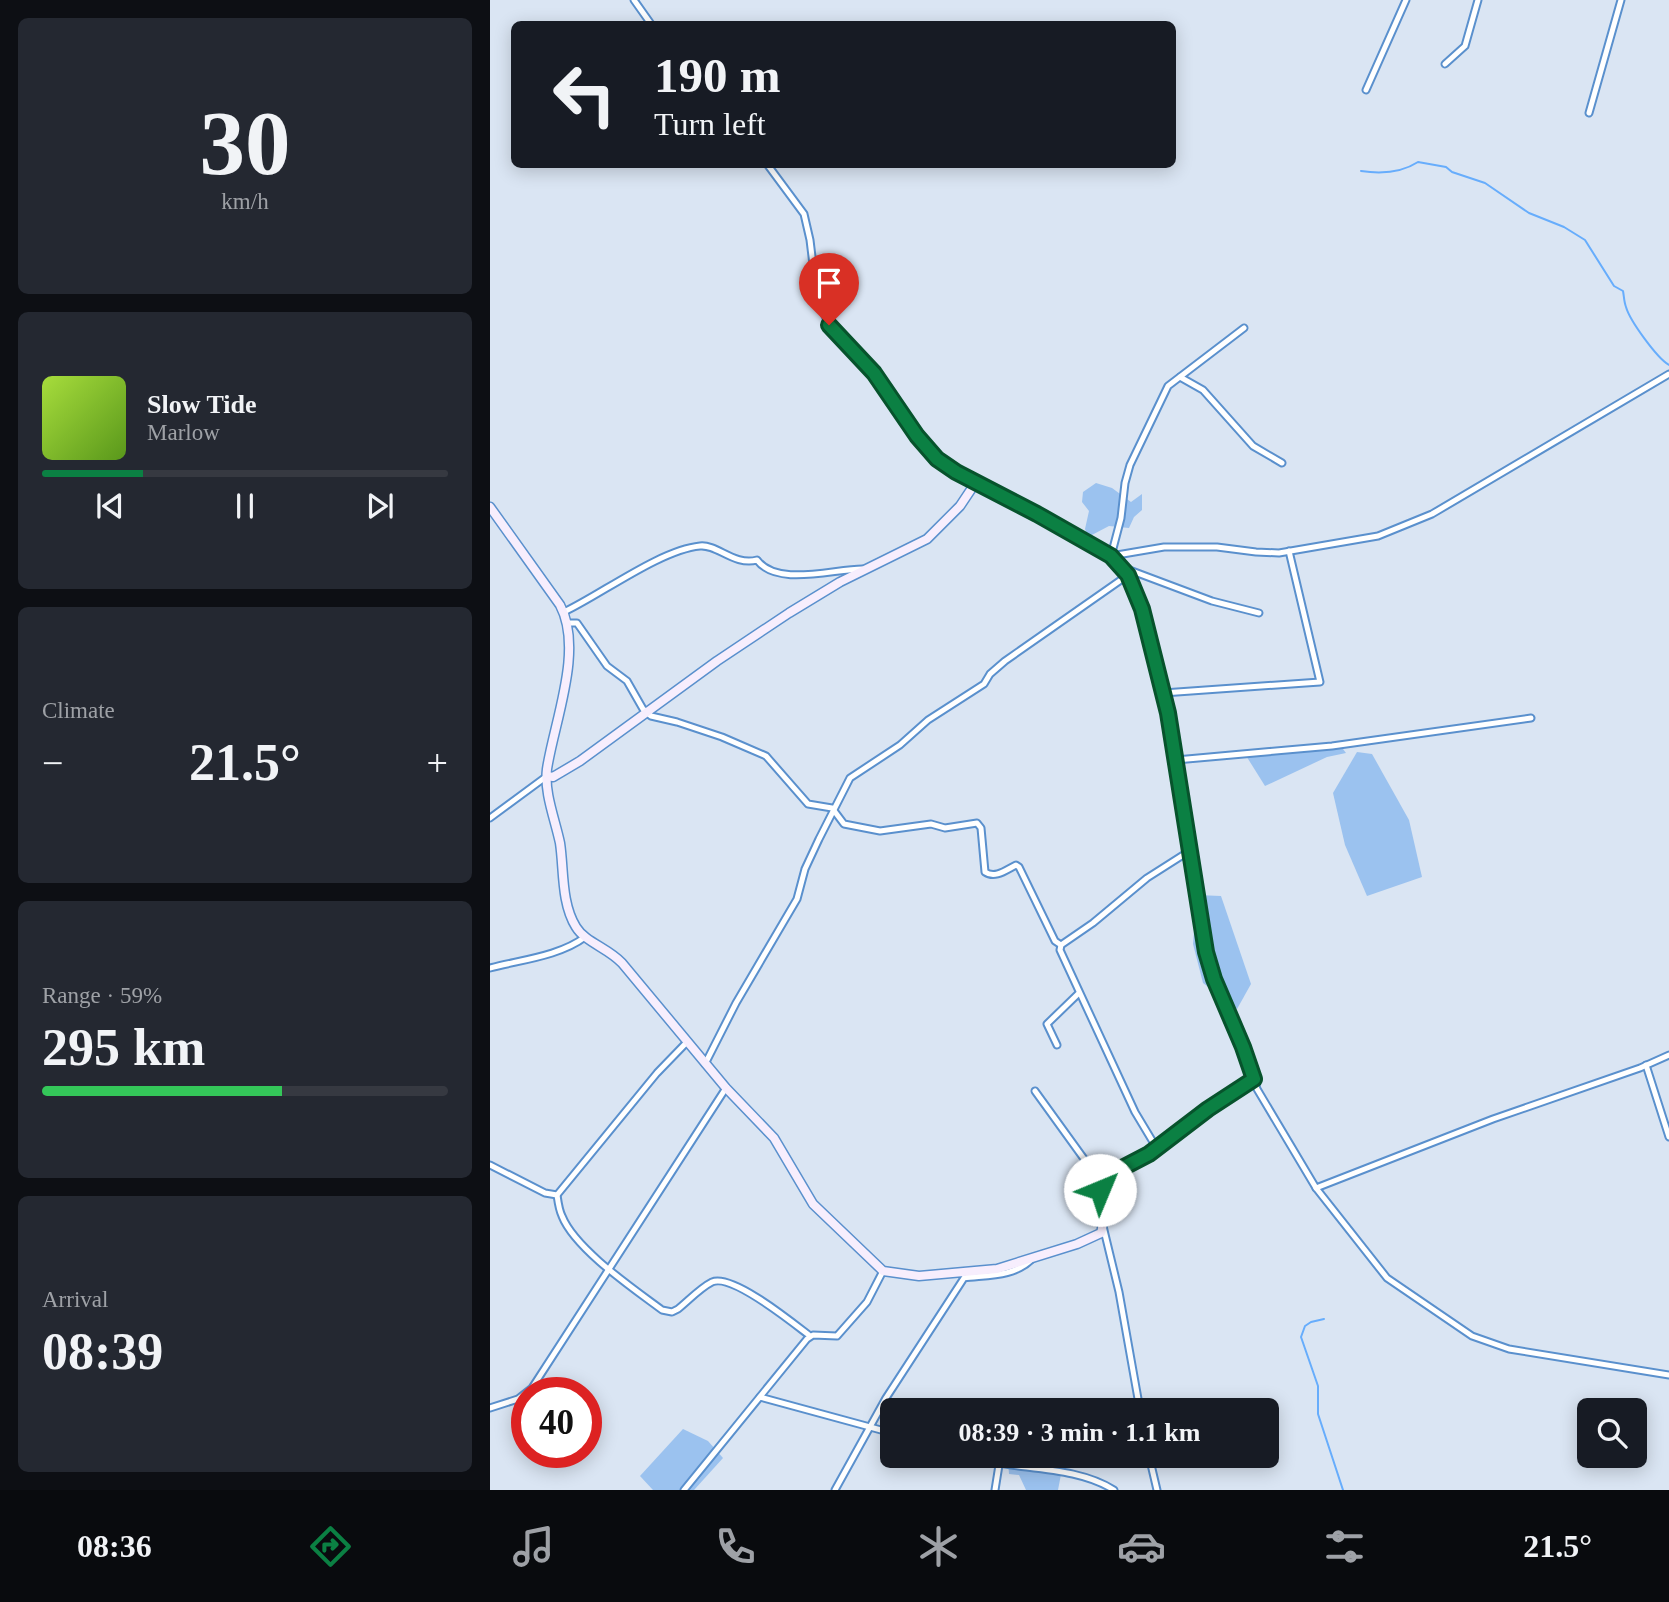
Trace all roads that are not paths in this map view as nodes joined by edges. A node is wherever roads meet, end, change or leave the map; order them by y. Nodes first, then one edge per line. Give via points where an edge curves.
1 (634, 0) edge
2 (1406, 0) edge
3 (1478, 0) edge
4 (1620, 0) edge
5 (650, 21) edge
6 (1445, 64) dead end
7 (1366, 90) dead end
8 (1589, 113) dead end
9 (770, 168) edge
10 (1244, 328) dead end
11 (1669, 374) edge
12 (1180, 377) junction
13 (1282, 463) dead end
14 (976, 482) junction
15 (490, 507) edge
16 (1289, 551) junction
17 (1111, 556) junction
18 (1121, 567) junction
19 (867, 570) junction
20 (1128, 575) junction
21 (564, 612) junction
22 (1259, 613) dead end
23 (567, 623) junction
24 (1163, 693) junction
25 (648, 713) junction
26 (1531, 718) dead end
27 (1176, 760) junction
28 (547, 776) junction
29 (835, 810) junction
30 (490, 818) edge
31 (1191, 850) junction
32 (585, 937) junction
33 (1061, 945) junction
34 (490, 968) edge
35 (1079, 993) junction
36 (687, 1042) junction
37 (1057, 1045) dead end
38 (1669, 1055) edge
39 (705, 1064) junction
40 (1646, 1065) junction
41 (1254, 1079) junction
42 (726, 1088) junction
43 (1035, 1091) dead end
44 (1669, 1137) edge
45 (1156, 1147) junction
46 (490, 1165) edge
47 (1100, 1181) junction
48 (1316, 1188) junction
49 (557, 1195) junction
50 (1103, 1226) junction
51 (1032, 1259) junction
52 (609, 1270) junction
53 (883, 1271) junction
54 (810, 1336) junction
55 (1669, 1375) edge
56 (760, 1397) junction
57 (1138, 1398) edge
58 (490, 1408) edge
59 (870, 1427) junction
60 (880, 1430) edge
61 (999, 1468) edge
62 (1024, 1468) edge
63 (1152, 1468) edge
64 (684, 1490) edge
65 (835, 1490) edge
66 (995, 1490) edge
67 (1114, 1490) edge
68 (1157, 1490) edge

1 - 5 street
2 - 7 street
3 - 6 street via 1465,46
4 - 8 street
9 - 14 street via 804,214 817,298 829,325 874,373 930,452
10 - 12 street
11 - 16 street via 1432,514 1378,536
12 - 13 street via 1203,390 1253,446
12 - 17 street via 1168,386 1130,465
14 - 17 street
14 - 19 street via 960,506 927,539
15 - 21 street
16 - 17 street via 1164,547
16 - 24 street via 1320,682
17 - 18 street
18 - 20 street
18 - 22 street
19 - 21 street via 790,575 767,569 757,560 741,560 702,545 649,565
19 - 25 street via 789,613
20 - 24 street via 1142,609
20 - 29 street via 850,778
21 - 23 street
23 - 25 street via 577,623
23 - 28 street via 565,684
24 - 27 street
25 - 28 street via 562,772
25 - 29 street via 766,756 808,804
26 - 27 street via 1332,746
27 - 31 street
28 - 30 street
28 - 32 street via 569,912
29 - 33 street via 844,824 880,831 977,823 985,872 997,874 1016,865
29 - 39 street via 812,853 797,898
31 - 33 street
31 - 41 street via 1209,965
32 - 34 street via 553,952
32 - 36 street via 612,952
33 - 35 street
35 - 37 street via 1047,1024
35 - 45 street
36 - 39 street
36 - 49 street
38 - 40 street
39 - 42 street
40 - 44 street
40 - 48 street
41 - 45 street
41 - 48 street
42 - 52 street
42 - 53 street via 781,1147 813,1204
43 - 47 street
45 - 47 street
46 - 49 street
47 - 50 street
48 - 55 street via 1387,1278 1472,1336 1509,1349
49 - 52 street via 562,1217 574,1235
50 - 51 street via 1101,1233
50 - 57 street
51 - 53 street via 997,1269 919,1276
51 - 59 street via 1006,1274 964,1278
52 - 54 street via 668,1312 678,1310 709,1283 724,1282 758,1297
52 - 58 street via 532,1388 518,1399
53 - 54 street via 867,1302 838,1336
54 - 56 street
56 - 59 street
56 - 64 street
59 - 60 street
59 - 65 street
61 - 66 street
62 - 67 street via 1073,1474
63 - 68 street

